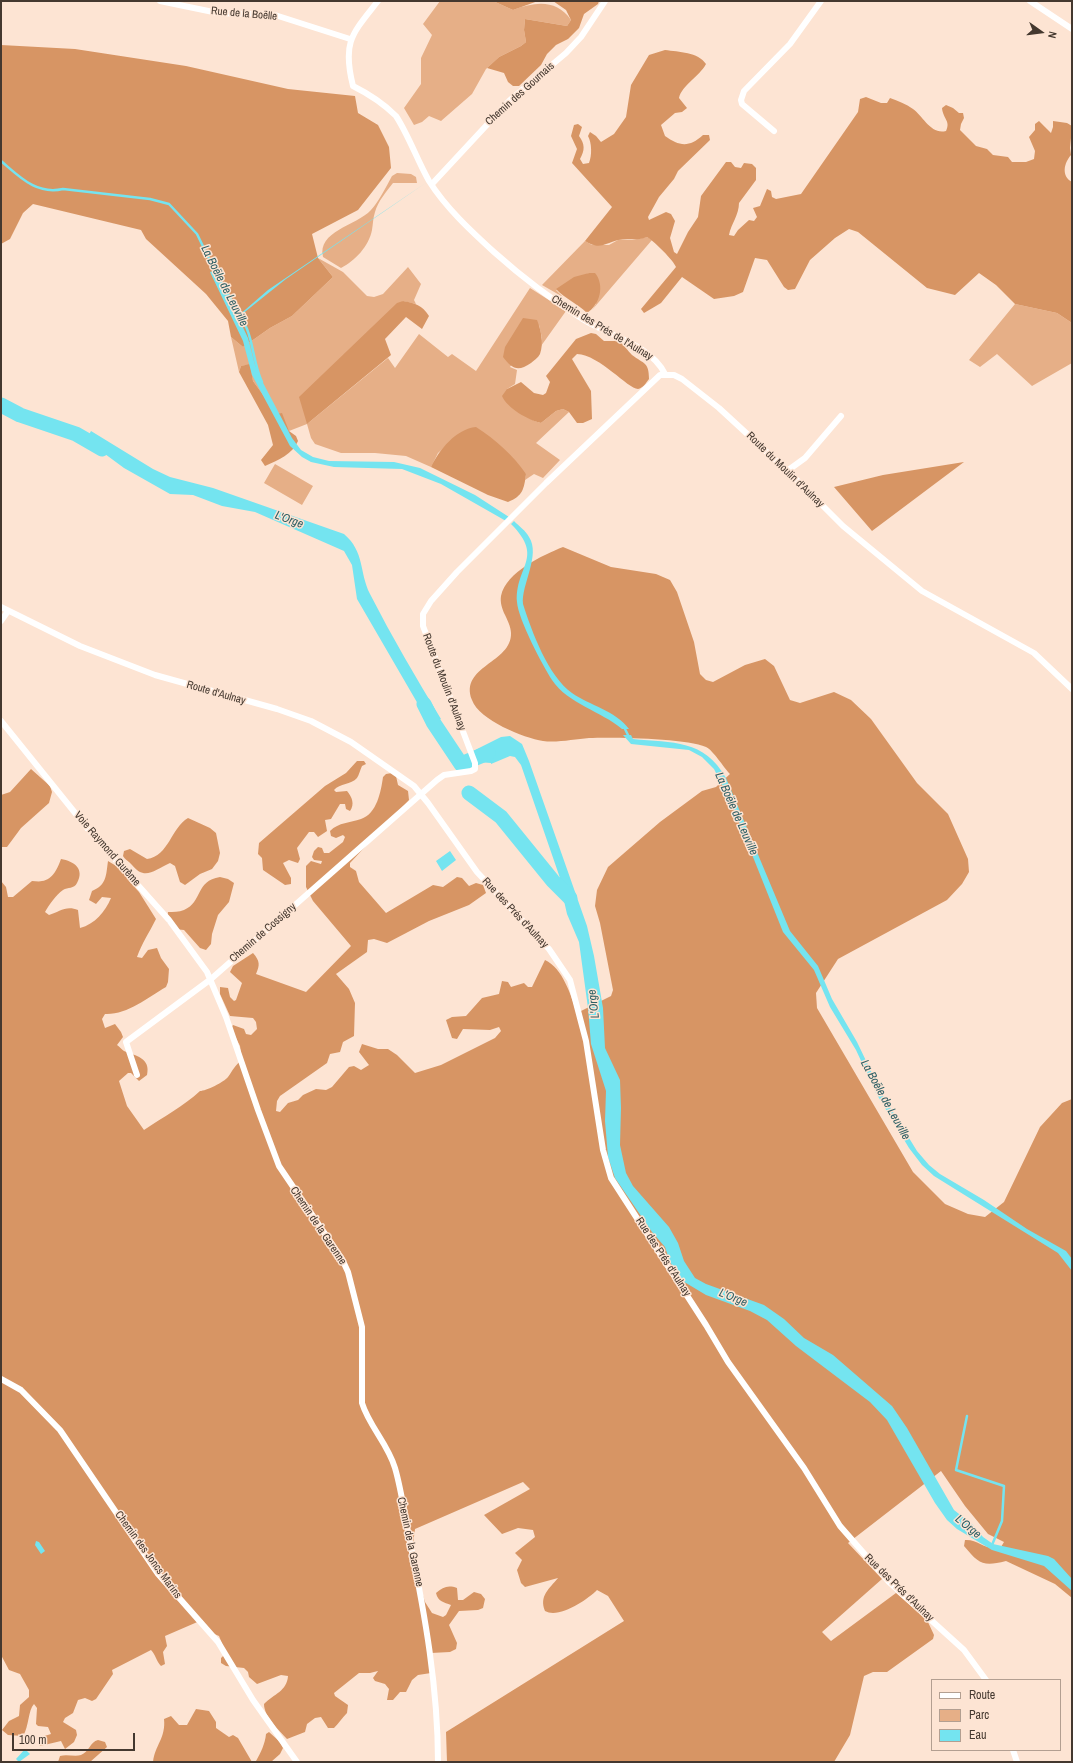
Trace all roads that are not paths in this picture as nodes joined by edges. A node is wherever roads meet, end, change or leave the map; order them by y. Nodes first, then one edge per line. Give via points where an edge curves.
1 (160, 1) edge
2 (378, 1) edge
3 (605, 1) edge
4 (821, 1) edge
5 (1030, 1) edge
6 (1072, 29) edge
7 (350, 39) junction
8 (774, 131) dead end
9 (432, 184) junction
10 (665, 374) junction
11 (841, 416) dead end
12 (787, 470) junction
13 (1, 607) edge
14 (8, 611) junction
15 (1, 621) edge
16 (1072, 688) edge
17 (1, 721) edge
18 (471, 772) joint
19 (421, 795) junction
20 (211, 979) junction
21 (137, 1075) dead end
22 (1, 1379) edge
23 (985, 1679) edge
24 (1013, 1751) edge
25 (297, 1762) edge
26 (438, 1762) edge
27 (1017, 1762) edge

1 - 7 street, Rue de la Boëlle via 218,13 275,15
2 - 7 street
3 - 9 street, Chemin des Gournais via 581,37 566,53 510,100
4 - 8 street via 790,44 744,91 742,104
5 - 6 street
7 - 9 street, Chemin des Prés de l'Aulnay via 349,69 353,86 372,96 396,116
9 - 10 street, Chemin des Prés de l'Aulnay via 444,202 476,236 515,270 583,320 633,345 660,364
10 - 12 street, Route du Moulin d'Aulnay via 674,375 719,408
10 - 18 street, Route du Moulin d'Aulnay via 654,379 514,515 457,572 423,614 423,626 476,763
11 - 12 street via 806,458
12 - 16 street, Route du Moulin d'Aulnay via 843,526 922,591 1034,653
13 - 14 street, Route d'Aulnay
14 - 15 street
14 - 19 street, Route d'Aulnay via 80,646 155,675 312,721 351,742 414,786
17 - 20 street, Voie Raymond Gurême via 88,830 169,920
18 - 19 street, Chemin de Cossigny via 444,775
19 - 20 street, Chemin de Cossigny
19 - 23 street, Rue des Prés d'Aulnay via 477,872 544,943 570,980 586,1041 603,1150 615,1185 728,1362 804,1468 840,1526 889,1582 964,1650
20 - 21 street, Chemin de Cossigny via 126,1042
20 - 26 street, Chemin de la Garenne via 279,1166 342,1259 348,1272 362,1327 362,1403 395,1469 423,1603 438,1720
22 - 25 street, Chemin des Joncs Marins via 21,1390 60,1430 158,1574 218,1642 253,1700
24 - 27 street

